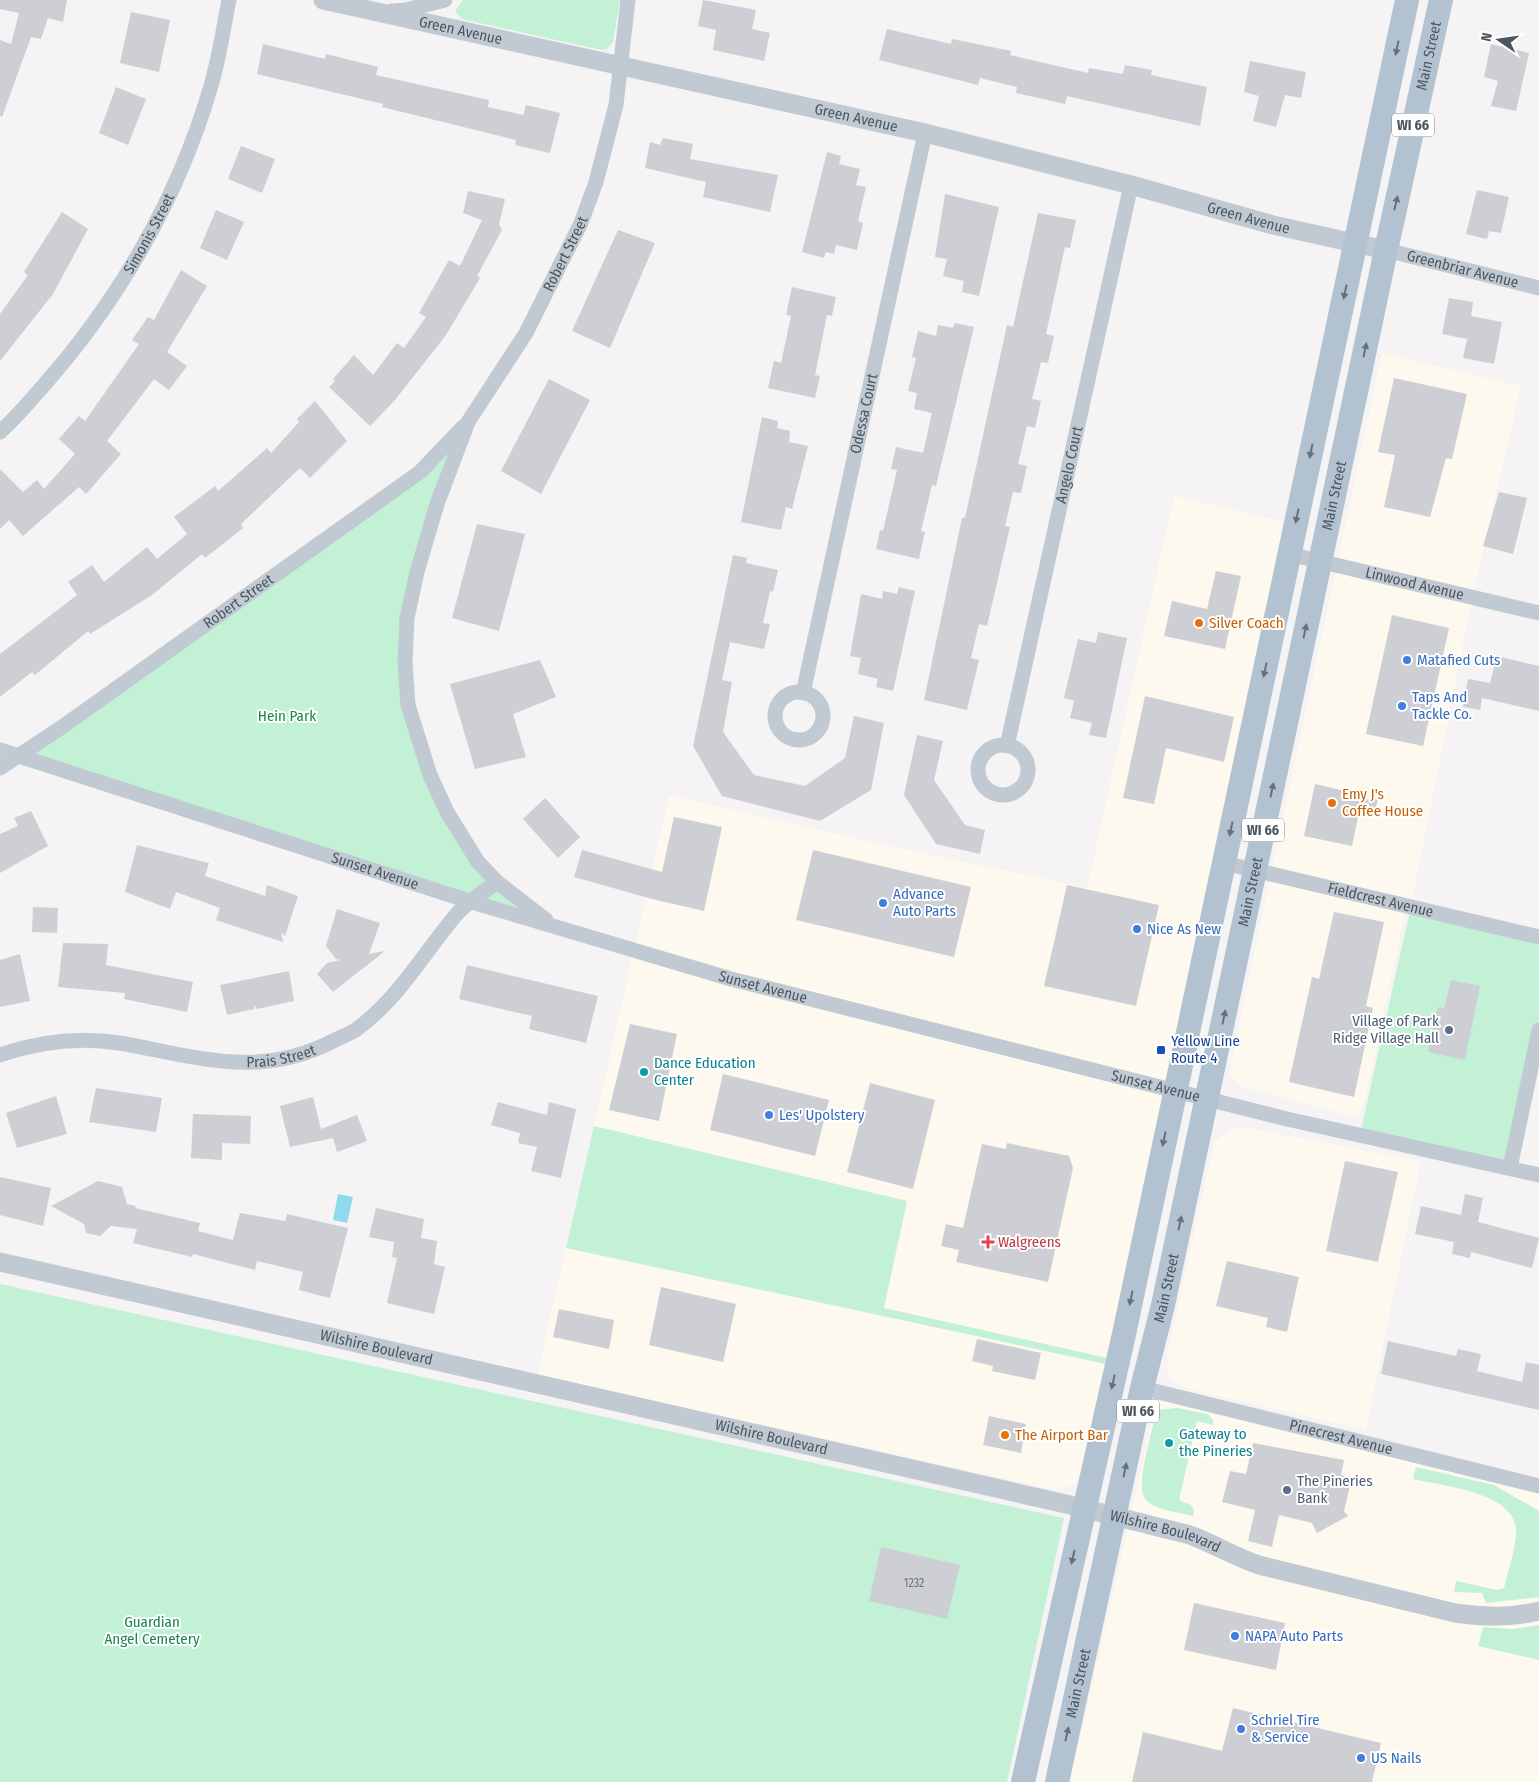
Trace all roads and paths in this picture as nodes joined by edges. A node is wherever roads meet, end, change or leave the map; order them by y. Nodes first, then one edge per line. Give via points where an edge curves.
1 (229, 0) edge
2 (324, 0) edge
3 (445, 0) edge
4 (628, 0) edge
5 (1407, 0) edge
6 (1441, 0) edge
7 (372, 11) junction
8 (620, 67) junction
9 (925, 133) junction
10 (1131, 185) junction
11 (1356, 245) junction
12 (1386, 250) junction
13 (1539, 288) edge
14 (468, 422) junction
15 (0, 432) edge
16 (1289, 554) junction
17 (1320, 561) junction
18 (1539, 613) edge
19 (803, 693) dead end
20 (1007, 746) dead end
21 (0, 750) edge
22 (17, 756) junction
23 (0, 768) edge
24 (1224, 863) junction
25 (1255, 869) junction
26 (497, 882) junction
27 (472, 902) junction
28 (558, 928) junction
29 (1539, 936) edge
30 (1539, 1030) edge
31 (0, 1054) edge
32 (1174, 1091) junction
33 (1206, 1099) junction
34 (1510, 1168) junction
35 (1539, 1175) edge
36 (0, 1262) edge
37 (1142, 1388) junction
38 (1539, 1486) edge
39 (1084, 1509) junction
40 (1115, 1517) junction
41 (1539, 1611) edge
42 (1023, 1782) edge
43 (1057, 1782) edge

1 - 15 street, Simonis Street via 210,88 188,152 155,223 120,286 77,347
2 - 7 street, Green Avenue
3 - 7 street via 406,10
4 - 8 street, Robert Street
5 -> 11 main road, Main Street / WI 66
12 -> 6 main road, Main Street / WI 66
7 - 8 street, Green Avenue
8 - 9 street, Green Avenue
8 - 14 street, Robert Street via 608,140 581,223 526,333
9 - 10 street, Green Avenue
9 - 19 street, Odessa Court
10 - 11 street, Green Avenue
10 - 20 street, Angelo Court
11 - 12 street, Green Avenue
11 -> 16 main road, Main Street / WI 66
12 - 13 street, Greenbriar Avenue
17 -> 12 main road, Main Street / WI 66
14 - 22 street, Robert Street via 420,472
14 - 26 street, Robert Street via 437,504 407,618 408,704 430,775 447,812 478,862
16 - 17 street, Linwood Avenue
16 -> 24 main road, Main Street / WI 66
17 - 18 street, Linwood Avenue
25 -> 17 main road, Main Street / WI 66
21 - 22 street, Sunset Avenue
22 - 23 street, Robert Street
22 - 27 street, Sunset Avenue
24 - 25 street, Fieldcrest Avenue
24 - 32 main road, Main Street / WI 66
25 - 29 street, Fieldcrest Avenue
33 -> 25 main road, Main Street / WI 66
26 - 27 street, Prais Street
26 - 28 street, Robert Street
27 - 28 street, Sunset Avenue
27 - 31 street, Prais Street via 457,914 402,987 380,1009 356,1030 304,1055 227,1062 118,1043 81,1040 47,1043
28 - 32 street, Sunset Avenue via 731,979
30 - 34 street
32 - 33 street, Sunset Avenue
32 -> 39 main road, Main Street / WI 66
33 - 34 street, Sunset Avenue via 1287,1120
37 -> 33 main road, Main Street / WI 66 via 1163,1305
34 - 35 street, Sunset Avenue
36 - 39 street, Wilshire Boulevard
37 - 38 street, Pinecrest Avenue
40 -> 37 main road, Main Street / WI 66
39 - 40 street, Wilshire Boulevard
39 -> 42 main road, Main Street / WI 66
40 - 41 street, Wilshire Boulevard via 1190,1535 1259,1565 1455,1613 1504,1618
43 -> 40 main road, Main Street / WI 66

